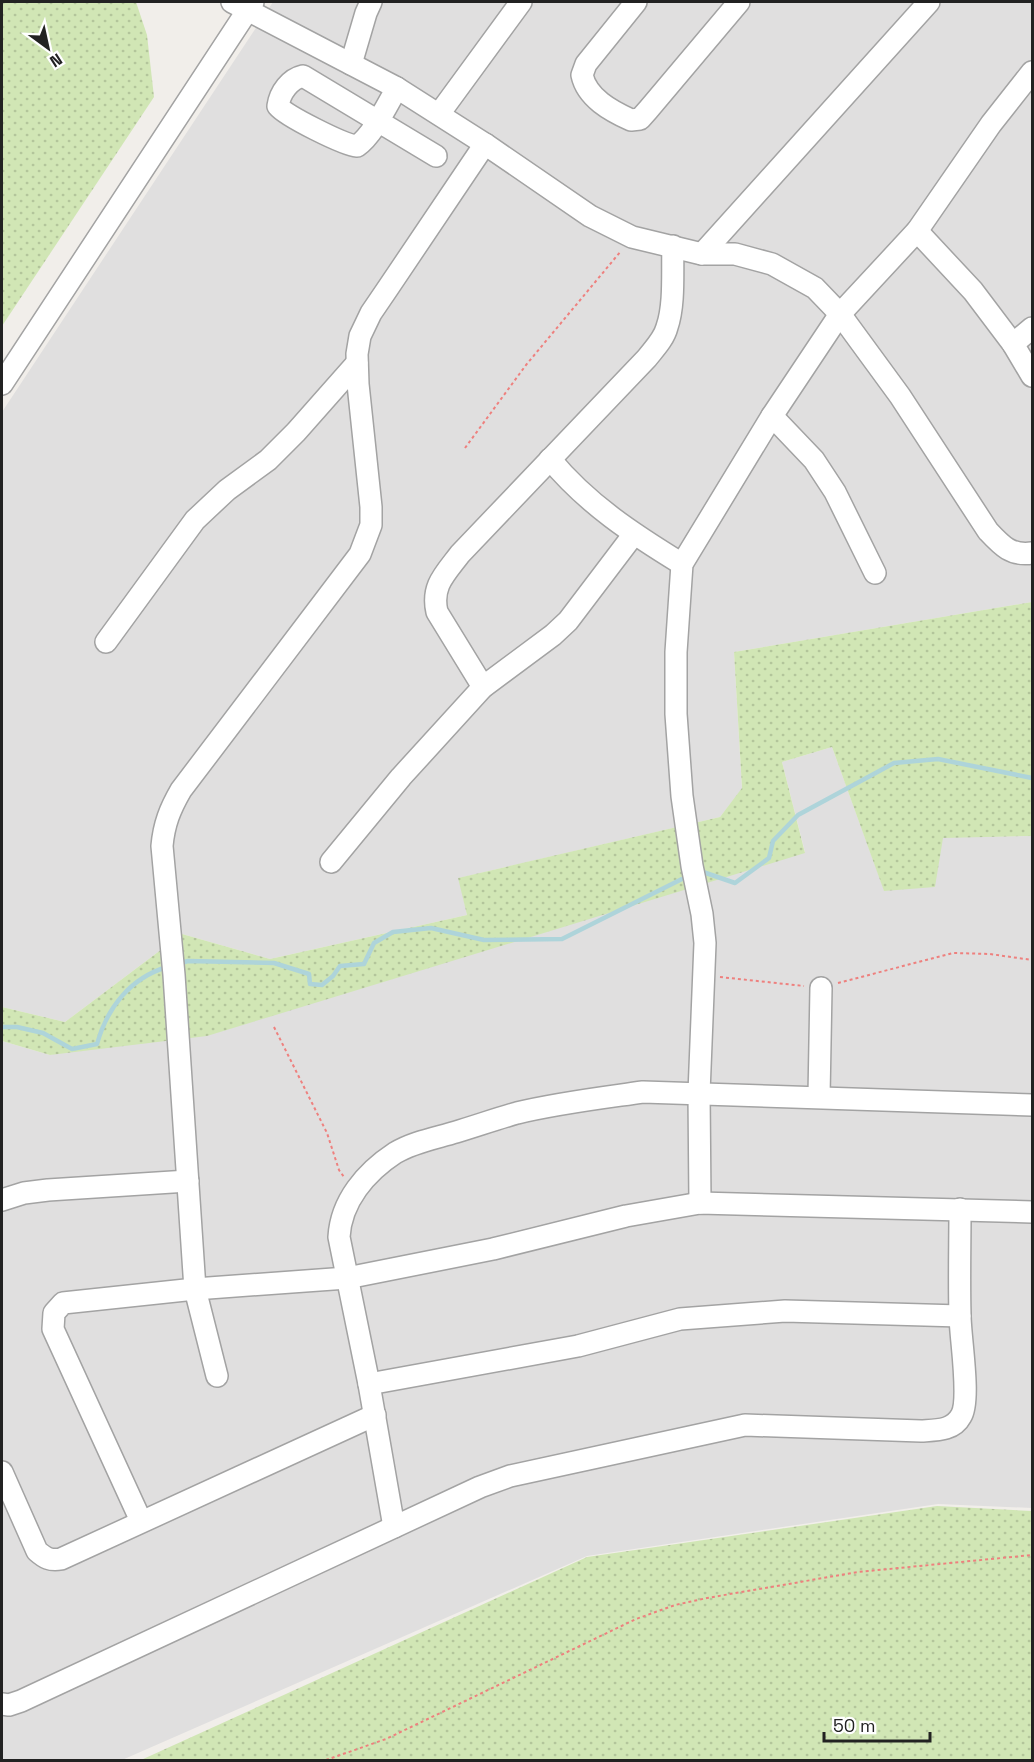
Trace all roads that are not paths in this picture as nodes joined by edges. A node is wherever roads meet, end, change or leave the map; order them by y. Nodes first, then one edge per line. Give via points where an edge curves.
1 (371, 2) edge
2 (521, 2) edge
3 (636, 2) edge
4 (739, 2) edge
5 (929, 2) edge
6 (244, 4) edge
7 (351, 64) junction
8 (1032, 72) edge
9 (397, 88) junction
10 (439, 114) junction
11 (486, 144) junction
12 (436, 156) dead end
13 (917, 231) junction
14 (673, 246) junction
15 (702, 254) junction
16 (840, 314) junction
17 (1032, 328) edge
18 (1012, 344) junction
19 (357, 363) junction
20 (1032, 376) edge
21 (2, 384) edge
22 (772, 416) junction
23 (550, 459) junction
24 (634, 534) junction
25 (1032, 553) edge
26 (682, 564) junction
27 (875, 573) dead end
28 (106, 642) dead end
29 (483, 687) junction
30 (331, 862) dead end
31 (821, 988) road end
32 (699, 1093) junction
33 (819, 1096) junction
34 (1032, 1105) edge
35 (188, 1181) junction
36 (2, 1200) edge
37 (700, 1203) junction
38 (960, 1209) junction
39 (1032, 1212) edge
40 (348, 1278) junction
41 (195, 1289) junction
42 (960, 1316) junction
43 (217, 1376) dead end
44 (369, 1384) junction
45 (375, 1415) junction
46 (2, 1472) edge
47 (141, 1521) junction
48 (394, 1527) junction
49 (2, 1704) edge

1 - 7 street
2 - 10 street
3 - 4 street via 586,64 582,75 592,95 631,120 648,110
5 - 15 street
6 - 7 street
6 - 21 street
7 - 9 street
8 - 13 street
9 - 10 street
9 - 12 street via 377,121
10 - 11 street
11 - 14 street via 590,216 632,237
11 - 19 street via 371,313 360,336
13 - 16 street
13 - 18 street via 973,291
14 - 15 street
14 - 23 street via 670,309 660,341
15 - 16 street via 735,254 772,264 815,288
16 - 22 street
16 - 25 street via 900,396 988,531 1011,552
17 - 18 street
18 - 20 street
19 - 28 street via 297,432 195,520
19 - 35 street via 371,507 371,525 360,554 197,769 172,806 164,829 162,846
22 - 26 street
22 - 27 street via 814,459
23 - 24 street via 581,493
23 - 29 street via 460,554 437,586 437,612
24 - 26 street
24 - 29 street via 568,621
26 - 32 street via 676,714 682,796 702,914 705,975
29 - 30 street via 400,777
31 - 33 street
32 - 33 street
32 - 37 street
32 - 40 street via 643,1092 518,1113 397,1152 376,1167 345,1208 339,1237
33 - 34 street
35 - 36 street via 48,1190
35 - 41 street
37 - 38 street
37 - 40 street
38 - 39 street
38 - 42 street
40 - 41 street
40 - 44 street
41 - 43 street
41 - 47 street via 70,1302 54,1313 52,1320
42 - 44 street via 784,1311 680,1319 578,1346
42 - 48 street via 963,1415 944,1430 745,1425 510,1476
44 - 45 street
45 - 47 street
45 - 48 street
46 - 47 street via 37,1551 52,1560 69,1556
48 - 49 street via 21,1701

